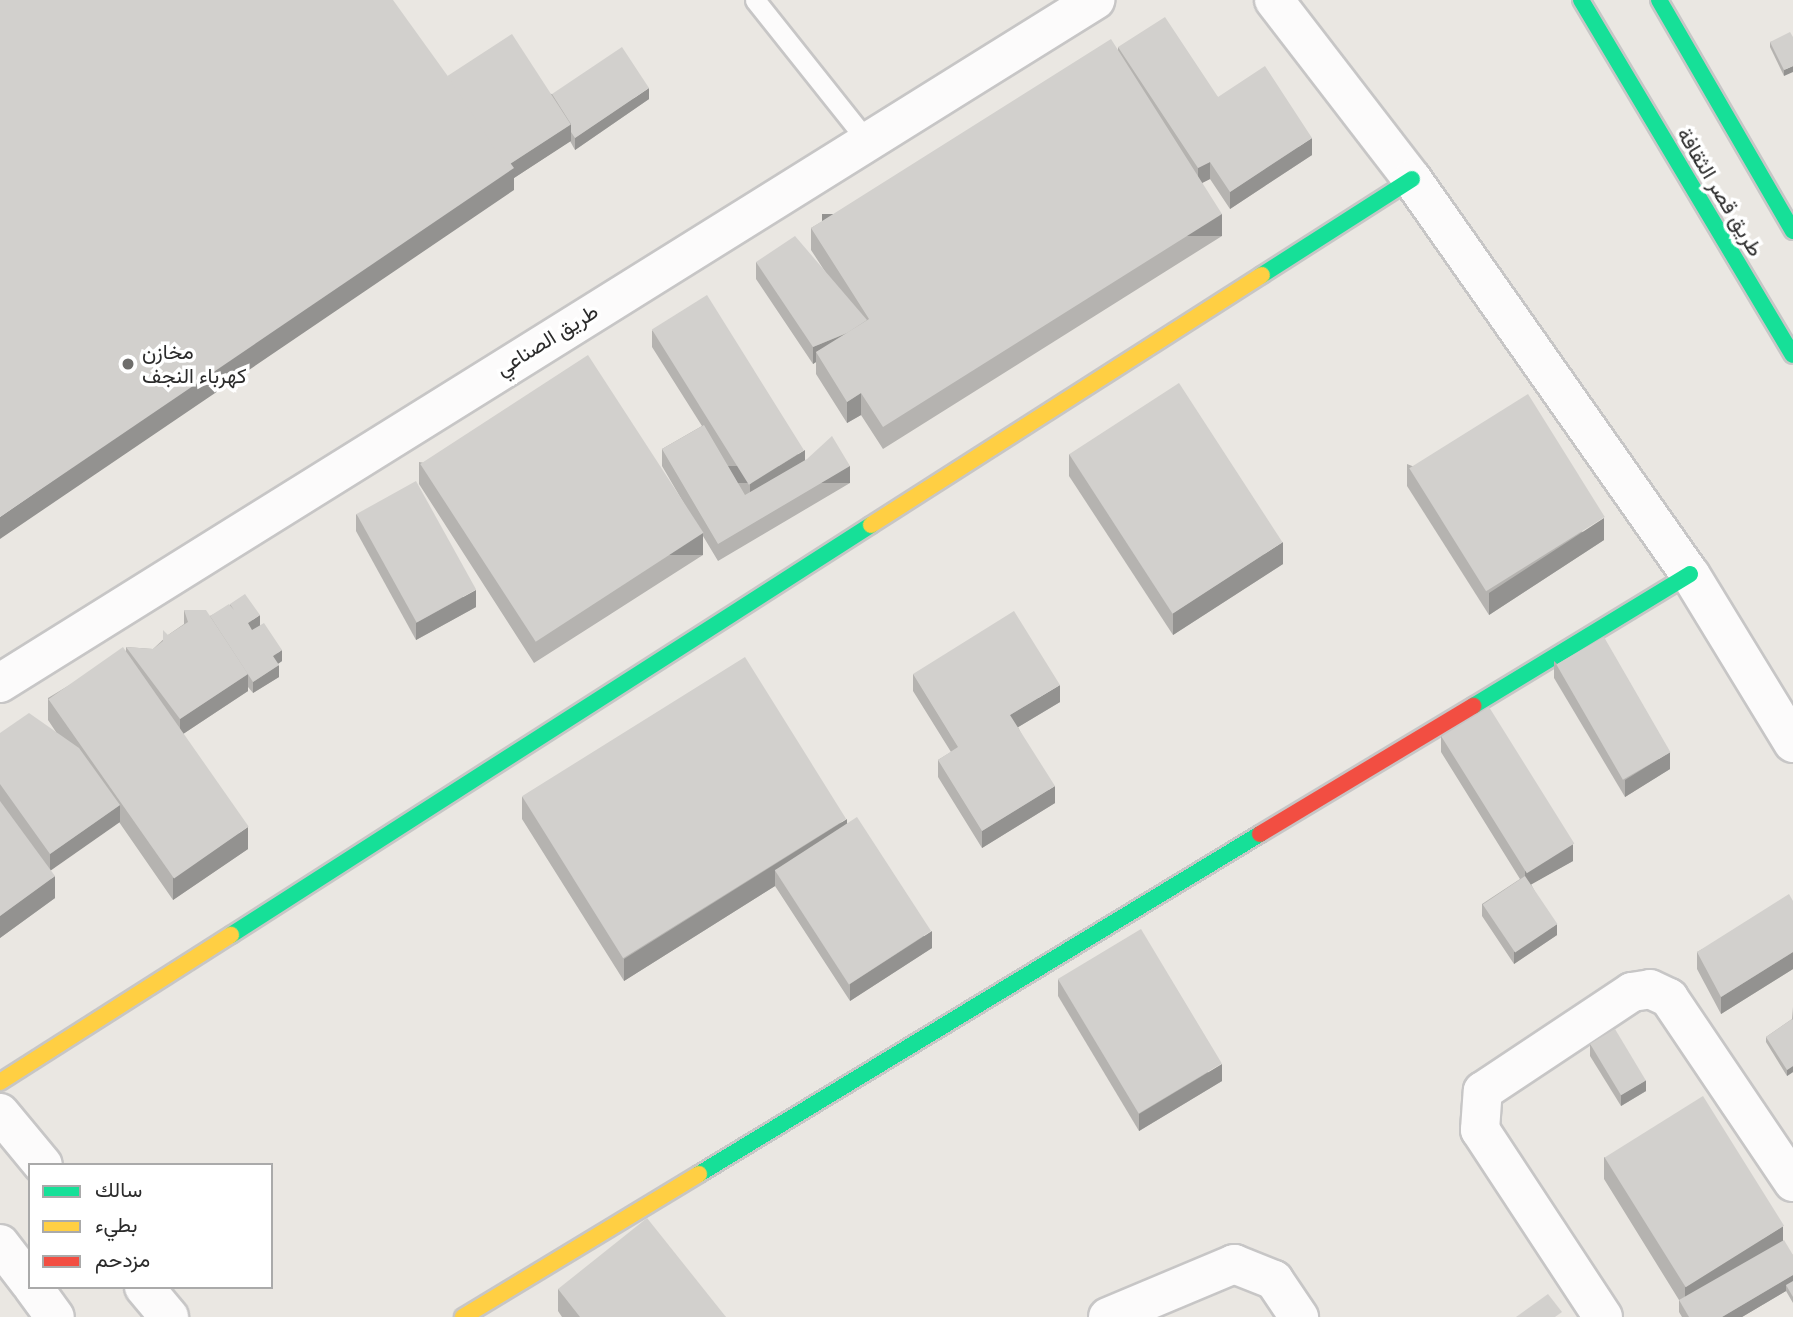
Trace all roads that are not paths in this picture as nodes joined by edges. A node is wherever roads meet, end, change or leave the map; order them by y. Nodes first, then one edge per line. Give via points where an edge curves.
1 (755, 0) edge
2 (1095, 0) edge
3 (1274, 0) edge
4 (1581, 0) edge
5 (1659, 0) edge
6 (868, 142) junction
7 (1412, 179) junction
8 (1793, 230) edge
9 (1793, 355) edge
10 (1690, 574) junction
11 (0, 683) edge
12 (1793, 743) edge
13 (0, 1082) edge
14 (0, 1113) edge
15 (41, 1163) edge
16 (1793, 1182) edge
17 (0, 1244) edge
18 (28, 1281) edge
19 (34, 1289) edge
20 (146, 1289) edge
21 (55, 1317) edge
22 (169, 1317) edge
23 (463, 1317) edge
24 (1108, 1317) edge
25 (1299, 1317) edge
26 (1603, 1317) edge

1 - 6 lane
2 - 6 street, طريق الصناعي
3 - 7 street
4 - 9 street, طريق قصر الثقافة
5 - 8 street, طريق قصر الثقافة
6 - 11 street, طريق الصناعي
7 - 10 street
7 - 13 street
10 - 12 street
10 - 23 street
14 - 15 street
16 - 26 street via 1669,998 1650,989 1632,992 1483,1091 1480,1130
17 - 18 street
19 - 21 street
20 - 22 street
24 - 25 street via 1234,1264 1275,1280

